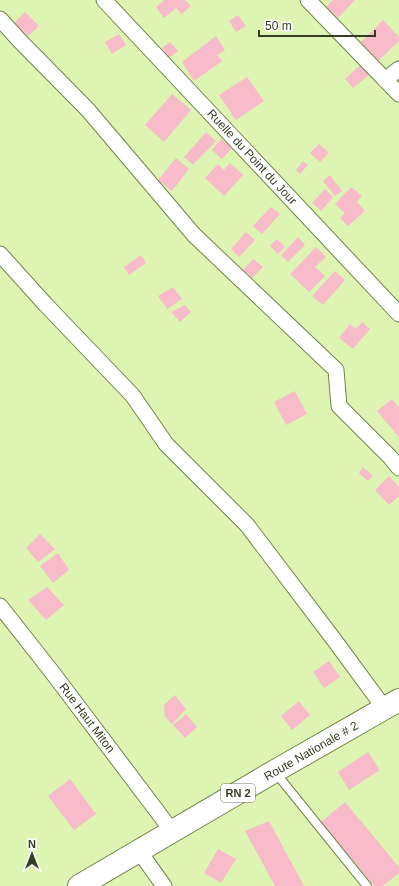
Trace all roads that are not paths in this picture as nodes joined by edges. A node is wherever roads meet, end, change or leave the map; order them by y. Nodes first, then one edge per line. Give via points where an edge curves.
1 (104, 0) edge
2 (308, 0) edge
3 (0, 19) edge
4 (399, 69) edge
5 (385, 80) junction
6 (399, 94) edge
7 (0, 254) edge
8 (399, 314) edge
9 (399, 468) edge
10 (0, 606) edge
11 (392, 705) edge
12 (275, 771) junction
13 (172, 832) junction
14 (139, 851) junction
15 (79, 886) edge
16 (164, 886) edge
17 (367, 886) edge

1 - 8 street, Ruelle du Point du Jour
2 - 5 street
3 - 9 street via 88,110 194,235 336,370 339,406
4 - 5 street
5 - 6 street
7 - 11 street via 133,396 166,444 247,525 335,641
10 - 13 street, Rue Haut Miton
11 - 12 main road, Route Nationale # 2 / RN 2
12 - 13 main road, Route Nationale # 2 / RN 2
12 - 17 lane
13 - 14 main road, Route Nationale # 2 / RN 2
14 - 15 main road, Route Nationale # 2 / RN 2
14 - 16 street

